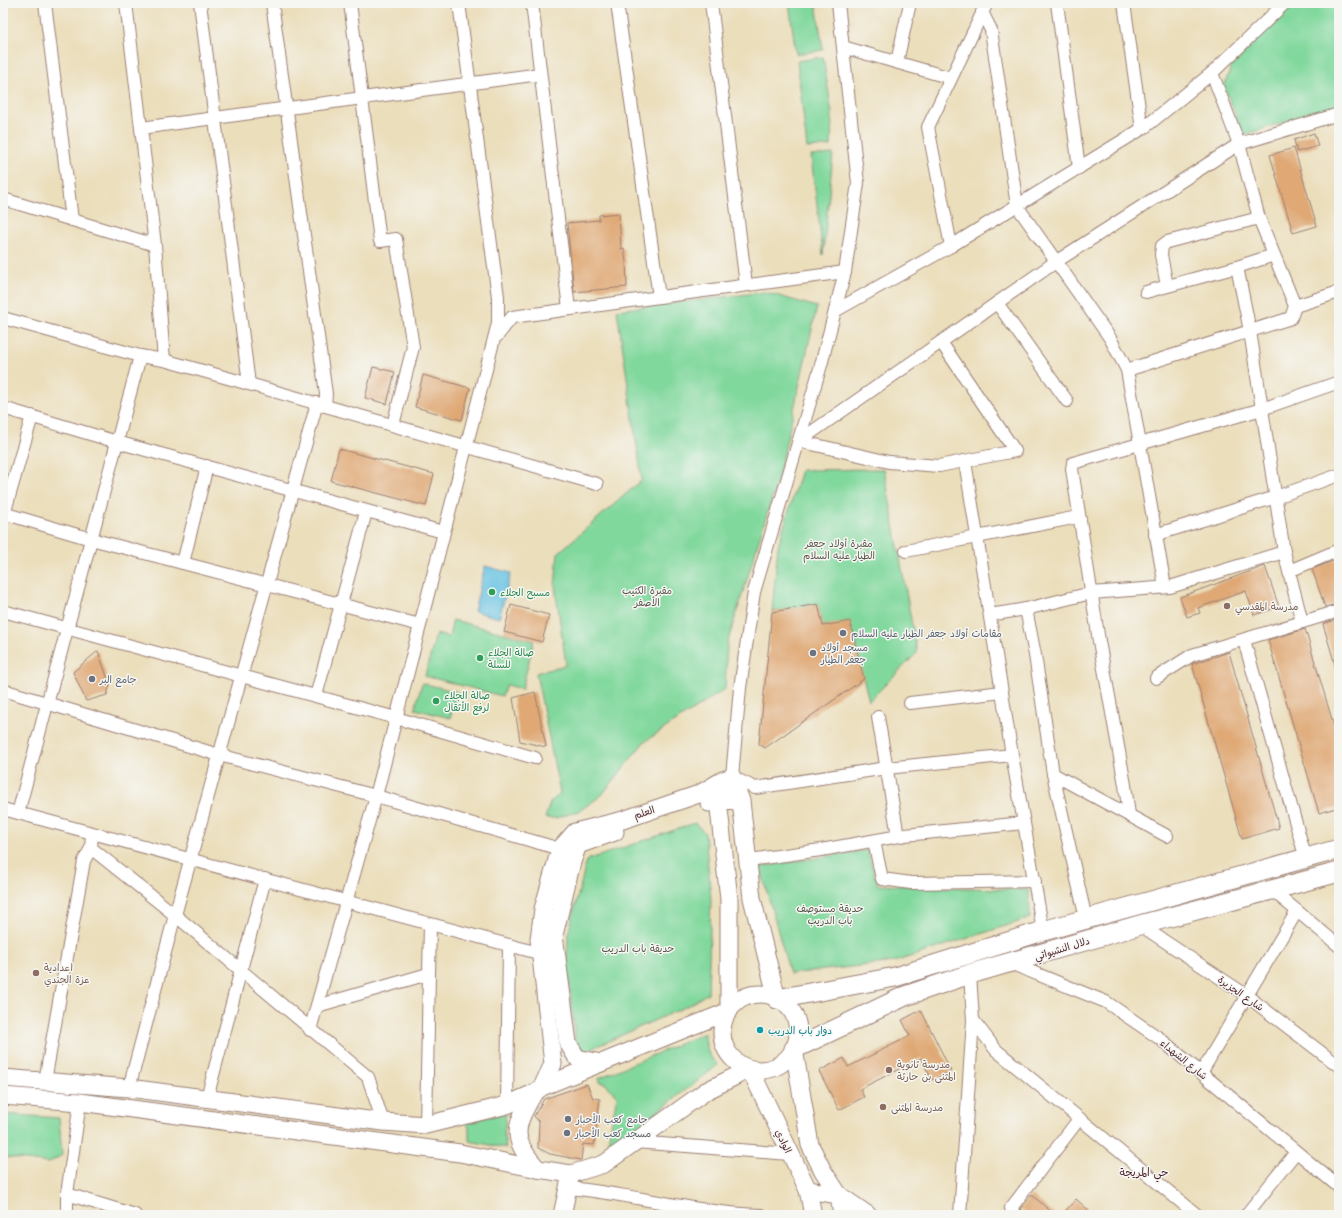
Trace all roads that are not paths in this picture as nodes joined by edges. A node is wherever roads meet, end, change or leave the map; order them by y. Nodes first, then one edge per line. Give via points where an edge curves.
1 (45, 3) edge
2 (126, 3) edge
3 (200, 3) edge
4 (272, 3) edge
5 (350, 3) edge
6 (459, 3) edge
7 (532, 3) edge
8 (617, 3) edge
9 (711, 3) edge
10 (838, 3) edge
11 (910, 3) edge
12 (1057, 3) edge
13 (1124, 3) edge
14 (1285, 3) edge
15 (985, 8) edge
16 (843, 47) junction
17 (897, 62) junction
18 (540, 74) junction
19 (1212, 74) junction
20 (951, 78) junction
21 (470, 83) junction
22 (362, 98) junction
23 (285, 110) junction
24 (1339, 114) edge
25 (215, 119) junction
26 (141, 128) junction
27 (1142, 129) junction
28 (1239, 144) junction
29 (1079, 168) junction
30 (3, 199) edge
31 (1017, 206) junction
32 (1259, 218) junction
33 (72, 220) junction
34 (155, 245) junction
35 (950, 246) junction
36 (1274, 255) junction
37 (1057, 261) junction
38 (1237, 267) junction
39 (845, 272) junction
40 (746, 285) junction
41 (1167, 286) junction
42 (1146, 292) dead end
43 (1339, 292) edge
44 (659, 297) junction
45 (997, 303) junction
46 (1295, 306) junction
47 (569, 309) junction
48 (835, 311) junction
49 (3, 318) edge
50 (1250, 331) junction
51 (493, 342) junction
52 (941, 342) junction
53 (140, 356) junction
54 (164, 360) junction
55 (1127, 370) junction
56 (1339, 382) edge
57 (249, 384) junction
58 (1067, 401) dead end
59 (321, 404) junction
60 (3, 408) edge
61 (1262, 409) junction
62 (32, 416) junction
63 (393, 425) junction
64 (799, 441) junction
65 (117, 442) junction
66 (466, 446) junction
67 (1140, 446) junction
68 (964, 461) junction
69 (207, 466) junction
70 (1339, 475) edge
71 (597, 484) dead end
72 (293, 490) junction
73 (1276, 497) junction
74 (366, 512) junction
75 (3, 515) edge
76 (1078, 517) junction
77 (443, 532) junction
78 (1155, 535) junction
79 (977, 536) junction
80 (92, 538) junction
81 (1339, 550) edge
82 (906, 551) dead end
83 (1284, 552) junction
84 (183, 563) junction
85 (1289, 571) junction
86 (266, 585) junction
87 (1165, 587) junction
88 (1091, 593) junction
89 (342, 605) junction
90 (1026, 609) junction
91 (1339, 611) edge
92 (3, 612) edge
93 (990, 615) junction
94 (1302, 622) junction
95 (420, 625) junction
96 (67, 629) junction
97 (1244, 640) junction
98 (241, 676) junction
99 (1156, 678) dead end
100 (3, 690) edge
101 (1002, 692) junction
102 (316, 696) junction
103 (48, 702) junction
104 (910, 703) dead end
105 (878, 717) dead end
106 (396, 718) junction
107 (219, 755) junction
108 (1012, 755) junction
109 (535, 758) dead end
110 (887, 768) junction
111 (1053, 774) junction
112 (732, 777) junction
113 (376, 796) junction
114 (718, 800) junction
115 (741, 801) junction
116 (3, 809) edge
117 (18, 813) junction
118 (1129, 815) junction
119 (1024, 823) junction
120 (92, 833) junction
121 (898, 836) junction
122 (1167, 836) dead end
123 (874, 841) junction
124 (578, 845) junction
125 (91, 848) junction
126 (560, 849) junction
127 (1339, 849) edge
128 (191, 859) junction
129 (1306, 859) junction
130 (748, 860) junction
131 (1339, 872) edge
132 (265, 879) junction
133 (1035, 881) junction
134 (1272, 890) junction
135 (348, 901) junction
136 (1297, 911) junction
137 (174, 915) junction
138 (1086, 919) junction
139 (430, 924) junction
140 (1140, 925) junction
141 (1043, 931) junction
142 (509, 945) junction
143 (1339, 946) edge
144 (542, 954) junction
145 (1010, 963) junction
146 (240, 971) junction
147 (428, 974) junction
148 (970, 974) junction
149 (1247, 997) junction
150 (777, 999) junction
151 (317, 1006) junction
152 (729, 1011) junction
153 (973, 1020) junction
154 (310, 1030) junction
155 (794, 1049) junction
156 (601, 1063) junction
157 (1339, 1066) edge
158 (750, 1069) junction
159 (1201, 1073) junction
160 (3, 1078) edge
161 (45, 1081) junction
162 (129, 1088) junction
163 (538, 1090) junction
164 (3, 1096) edge
165 (207, 1098) junction
166 (80, 1102) junction
167 (507, 1105) junction
168 (1079, 1119) junction
169 (383, 1122) junction
170 (426, 1125) junction
171 (635, 1142) junction
172 (1296, 1152) junction
173 (790, 1154) junction
174 (538, 1169) junction
175 (570, 1181) junction
176 (1338, 1185) edge
177 (808, 1190) junction
178 (67, 1194) junction
179 (839, 1195) junction
180 (120, 1213) edge
181 (731, 1214) edge
182 (67, 1215) edge
183 (134, 1215) edge
184 (562, 1215) edge
185 (761, 1215) edge
186 (813, 1215) edge
187 (842, 1215) edge
188 (868, 1215) edge
189 (960, 1215) edge
190 (1015, 1215) edge
191 (1197, 1215) edge
192 (1246, 1215) edge

1 - 33 street
2 - 26 street
3 - 25 street
4 - 23 street
5 - 22 street
6 - 21 street
7 - 18 street
8 - 44 street
9 - 40 street
10 - 16 street
11 - 17 street
12 - 29 street
13 - 27 street
14 - 19 street
15 - 20 street
15 - 31 street via 991,30
16 - 17 street
16 - 39 street via 858,183
17 - 20 street
18 - 21 street
18 - 47 street
19 - 27 street
19 - 28 street
20 - 35 street via 928,126
21 - 22 street
21 - 51 street via 498,297 498,323
22 - 23 street
22 - 63 street via 380,241 396,239 413,347
23 - 25 street
23 - 59 street via 326,394
24 - 28 street
25 - 26 street
25 - 57 street
26 - 34 street
27 - 29 street
28 - 32 street
28 - 37 street
29 - 31 street
30 - 33 street
31 - 35 street
31 - 37 street
32 - 36 street
32 - 41 street via 1167,242 1162,246 1160,256
33 - 34 street
34 - 54 street
35 - 48 street
36 - 38 street
36 - 46 street
37 - 45 street
37 - 55 street via 1110,338
38 - 41 street
38 - 50 street
39 - 40 street
39 - 48 street
40 - 44 street
41 - 42 street
43 - 46 street
44 - 47 street
45 - 52 street
45 - 58 street
46 - 50 street via 1291,318
47 - 51 street via 512,317
48 - 64 street
49 - 53 street
50 - 55 street
50 - 61 street
51 - 66 street
52 - 64 street
52 - 68 street via 1015,451
53 - 54 street
53 - 65 street
54 - 57 street
55 - 67 street
56 - 61 street
57 - 59 street
59 - 63 street
59 - 72 street
60 - 62 street
61 - 67 street
61 - 73 street
62 - 65 street
62 - 75 street
63 - 66 street
64 - 68 street via 889,462 939,466
64 - 112 street via 754,592 740,688
65 - 69 street
65 - 80 street
66 - 71 street
66 - 77 street
67 - 76 street via 1073,463
67 - 78 street
68 - 79 street
69 - 72 street
69 - 84 street
70 - 73 street
72 - 74 street
72 - 86 street
73 - 78 street
73 - 83 street
74 - 77 street
74 - 89 street
75 - 80 street
76 - 79 street
76 - 88 street
77 - 95 street
78 - 87 street
79 - 82 street
79 - 93 street
80 - 84 street
80 - 96 street
81 - 85 street
83 - 85 street
83 - 87 street
84 - 86 street
85 - 94 street
86 - 89 street
86 - 98 street
87 - 88 street
88 - 90 street
88 - 118 street
89 - 95 street
89 - 102 street
90 - 93 street
90 - 111 street
91 - 94 street
92 - 96 street
93 - 101 street
94 - 97 street
95 - 106 street
96 - 98 street
96 - 103 street
97 - 99 street via 1192,656
97 - 129 street
98 - 102 street
98 - 107 street
100 - 103 street
101 - 104 street
101 - 108 street
102 - 106 street
103 - 107 street
103 - 117 street
105 - 110 street
106 - 109 street
106 - 113 street
107 - 113 street
107 - 128 street
108 - 110 street
108 - 119 street
110 - 112 street via 755,788
110 - 121 street
111 - 118 street
111 - 138 street
112 - 114 main road
112 - 115 main road
112 - 126 main road, العلم via 699,794 623,820 575,832
113 - 126 street
113 - 135 street
114 - 115 main road, العلم
114 - 124 main road, العلم
114 - 152 main road via 729,899
115 - 130 main road
116 - 117 street
117 - 120 street
118 - 122 street
119 - 121 street
119 - 133 street
120 - 125 street
120 - 128 street
121 - 123 street
123 - 130 street
123 - 133 street via 882,879 911,883
124 - 126 main road, العلم
124 - 156 main road via 554,935 568,1043 577,1058
125 - 137 street
125 - 161 street via 84,861
126 - 144 main road via 543,909 539,939
127 - 129 main road
128 - 132 street
128 - 137 street
129 - 138 main road
130 - 150 main road via 752,898
131 - 134 main road, دلال النشيواتي
132 - 135 street
132 - 146 street
133 - 141 street
134 - 136 street
134 - 140 main road, دلال النشيواتي
135 - 139 street
135 - 151 street
136 - 143 street
136 - 149 street
137 - 146 street
137 - 162 street
138 - 141 main road
139 - 142 street
139 - 147 street
140 - 145 main road, دلال النشيواتي
140 - 149 street, شارع الجزيرة
141 - 150 main road via 895,977
142 - 144 street
142 - 167 street
144 - 163 main road via 553,1064
145 - 148 main road, دلال النشيواتي
145 - 159 street, شارع الشهداء via 1106,1002 1159,1038
146 - 154 street
146 - 165 street
147 - 151 street
147 - 170 street
148 - 153 street
148 - 155 main road, دلال النشيواتي via 905,996
149 - 157 street, شارع الجزيرة
149 - 159 street
150 - 152 main road via 762,995 745,997
150 - 155 main road via 794,1015 797,1038
151 - 154 street
152 - 156 main road
152 - 158 main road via 722,1034 724,1045 730,1056
153 - 168 street via 996,1050
153 - 189 street
154 - 169 street via 368,1077
155 - 158 main road via 786,1060 775,1067 763,1070
155 - 179 main road via 810,1145
156 - 163 main road
158 - 171 main road via 706,1091
158 - 173 main road, الوادي
159 - 172 street, شارع الشهداء
160 - 161 main road
161 - 162 main road
162 - 165 main road
163 - 167 main road
163 - 174 main road via 520,1116 517,1137 524,1154
164 - 166 main road
165 - 169 main road
166 - 174 main road via 460,1153
166 - 178 street
167 - 170 main road
168 - 190 street via 1011,1208
168 - 191 street
169 - 170 main road
171 - 173 street
171 - 175 main road via 604,1164
172 - 176 street, شارع الشهداء
172 - 192 street
173 - 177 main road, الوادي
174 - 175 main road
175 - 181 street via 600,1191
175 - 184 main road
177 - 179 main road
177 - 186 main road, الوادي
178 - 180 street
178 - 182 street
179 - 187 main road
179 - 188 main road
180 - 183 street
181 - 185 street

